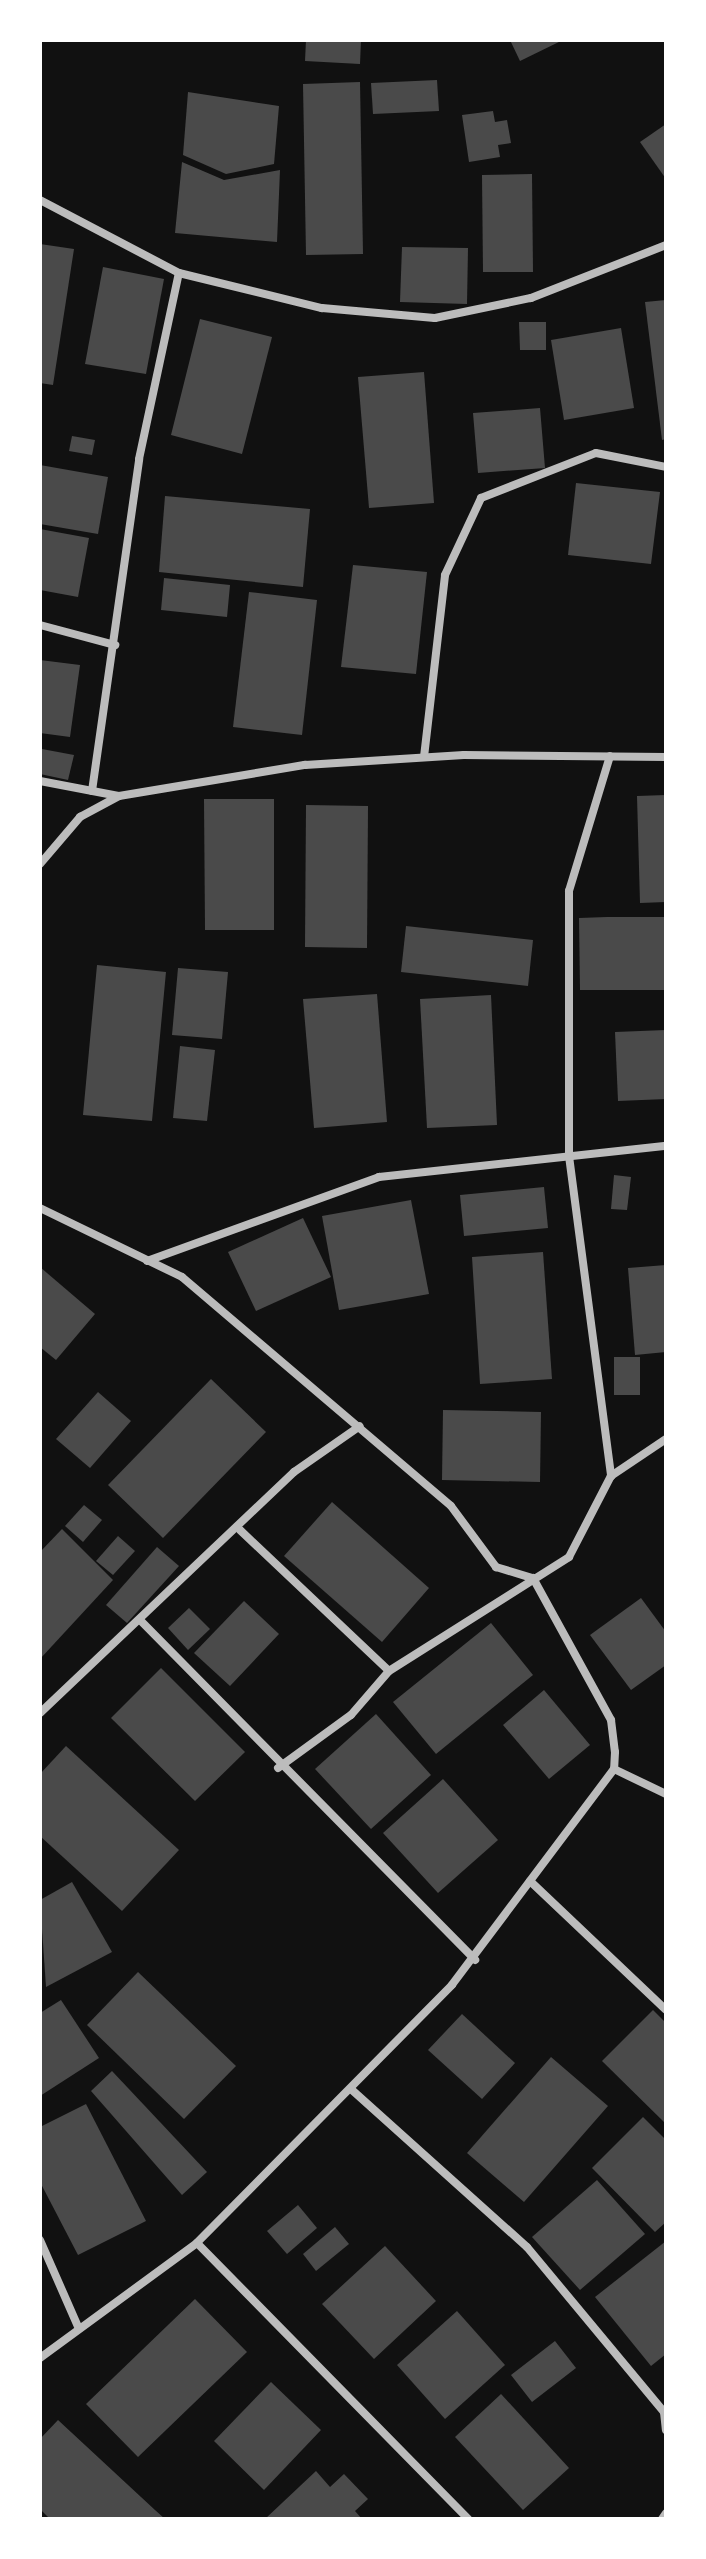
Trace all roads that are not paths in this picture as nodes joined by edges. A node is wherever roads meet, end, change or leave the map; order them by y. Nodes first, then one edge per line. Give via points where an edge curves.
1 (40, 200) edge
2 (666, 245) edge
3 (179, 273) junction
4 (666, 467) edge
5 (40, 625) edge
6 (115, 645) junction
7 (610, 756) junction
8 (424, 757) junction
9 (666, 757) edge
10 (40, 781) edge
11 (92, 791) junction
12 (119, 796) junction
13 (40, 864) edge
14 (666, 1146) edge
15 (569, 1156) junction
16 (40, 1208) edge
17 (147, 1261) junction
18 (360, 1426) junction
19 (666, 1439) edge
20 (611, 1476) junction
21 (240, 1530) junction
22 (533, 1578) junction
23 (141, 1621) junction
24 (389, 1671) junction
25 (40, 1713) edge
26 (278, 1768) junction
27 (614, 1769) junction
28 (666, 1794) edge
29 (530, 1881) junction
30 (475, 1960) junction
31 (666, 2010) edge
32 (352, 2090) junction
33 (40, 2240) edge
34 (197, 2243) junction
35 (79, 2329) junction
36 (40, 2358) edge
37 (666, 2430) edge
38 (666, 2513) edge
39 (468, 2519) edge
40 (662, 2519) edge

1 - 3 street
2 - 3 street via 531,298 435,318 322,308
3 - 6 street via 139,459
4 - 8 street via 596,453 481,498 445,575
5 - 6 street
6 - 11 street
7 - 8 street
7 - 9 street
7 - 15 street via 569,891
8 - 12 street via 305,765
10 - 11 street
11 - 12 street
12 - 13 street via 80,817
14 - 15 street
15 - 17 street via 379,1177
15 - 20 street
16 - 17 street
17 - 18 street via 182,1277
18 - 21 street via 294,1472
18 - 22 street via 451,1506 496,1567
19 - 20 street
20 - 22 street via 569,1557
21 - 23 street
21 - 24 street
22 - 24 street
22 - 27 street via 611,1720
23 - 25 street
23 - 26 street
24 - 26 street via 351,1715
26 - 30 street
27 - 28 street
27 - 29 street
29 - 30 street
29 - 31 street
30 - 32 street
32 - 34 street
32 - 37 street via 527,2247 664,2412
33 - 35 street
34 - 35 street
34 - 39 street
35 - 36 street
38 - 40 street

